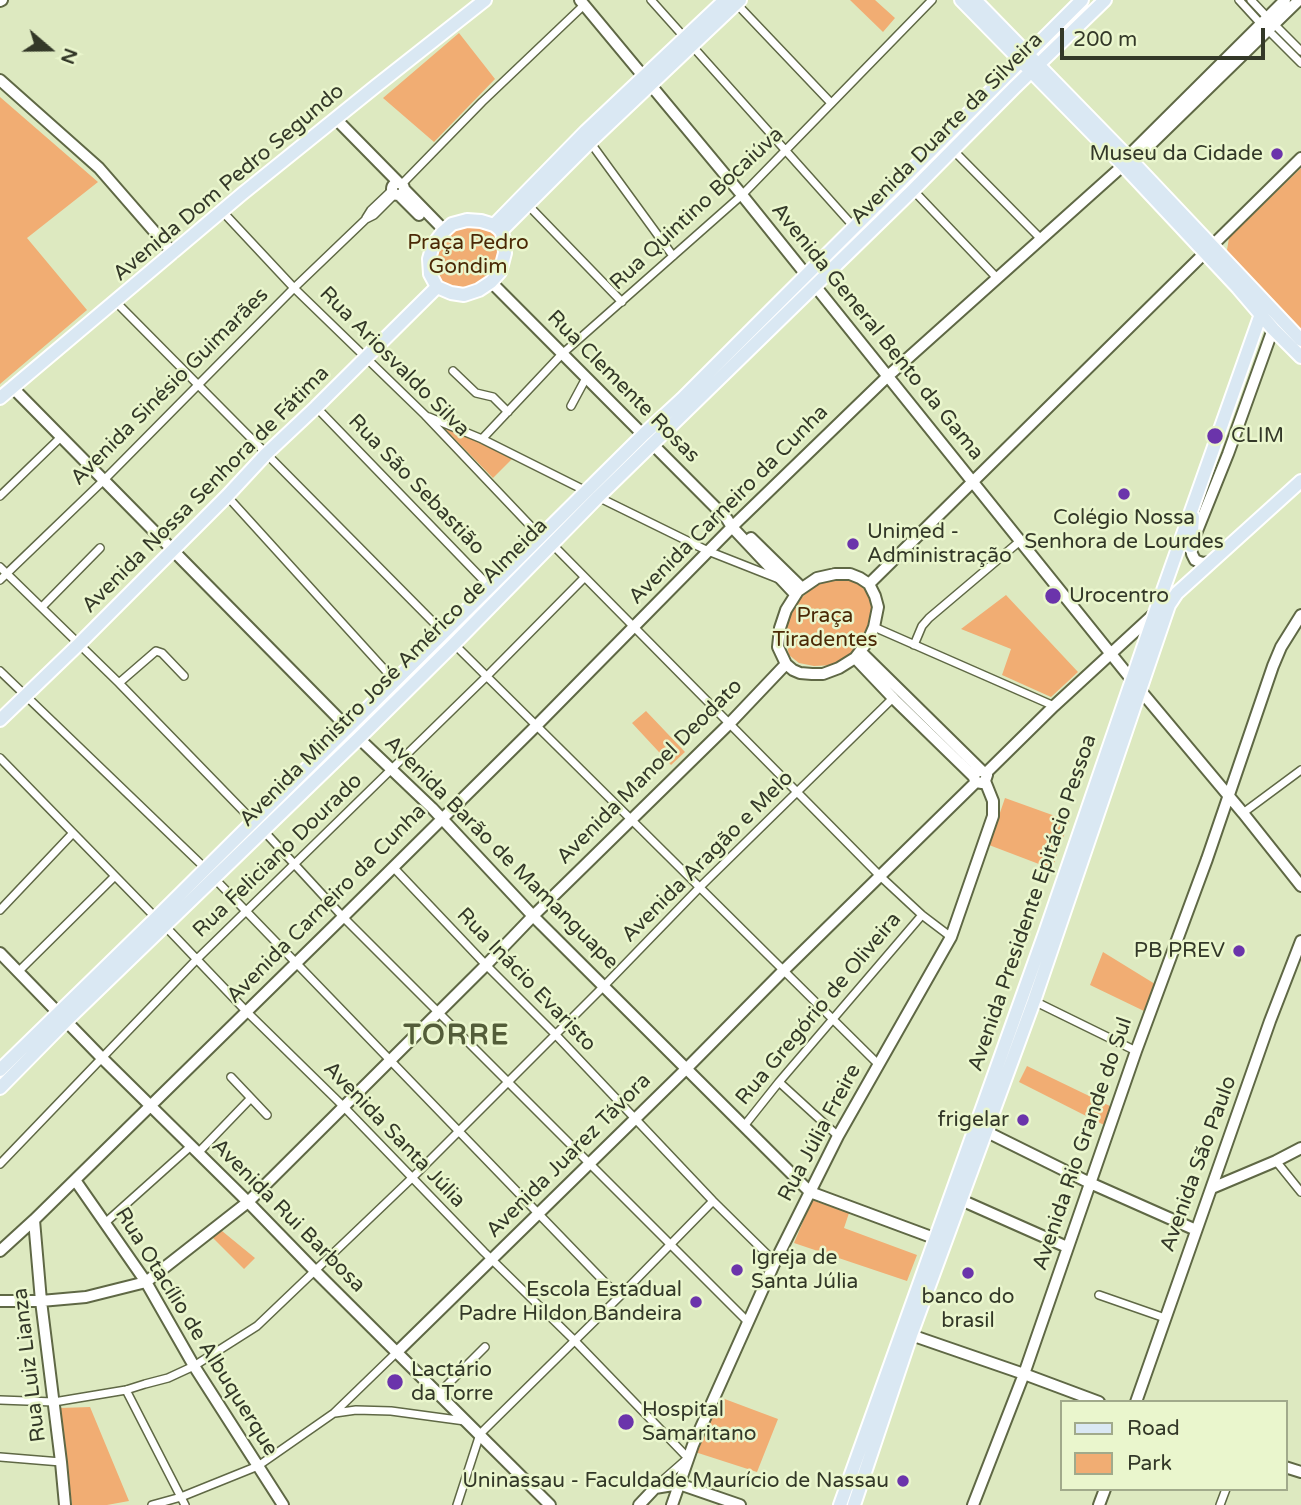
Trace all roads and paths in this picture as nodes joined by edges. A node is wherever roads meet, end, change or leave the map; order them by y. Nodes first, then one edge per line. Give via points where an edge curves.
1 (485, 0) edge
2 (650, 0) edge
3 (932, 0) edge
4 (961, 0) edge
5 (975, 0) edge
6 (1082, 0) edge
7 (1105, 0) edge
8 (1239, 0) edge
9 (1251, 0) edge
10 (1285, 0) edge
11 (1299, 0) edge
12 (734, 1) edge
13 (582, 3) edge
14 (1268, 24) junction
15 (688, 42) junction
16 (1301, 51) edge
17 (1023, 57) junction
18 (1301, 63) edge
19 (1035, 69) junction
20 (0, 80) edge
21 (648, 81) junction
22 (831, 103) junction
23 (333, 121) junction
24 (590, 142) junction
25 (953, 150) junction
26 (787, 151) junction
27 (1301, 158) edge
28 (1124, 164) junction
29 (397, 189) junction
30 (914, 190) junction
31 (742, 195) junction
32 (527, 204) junction
33 (222, 211) junction
34 (854, 227) junction
35 (497, 228) junction
36 (442, 233) junction
37 (1041, 239) junction
38 (1208, 249) junction
39 (173, 253) junction
40 (673, 256) junction
41 (997, 278) junction
42 (810, 280) junction
43 (491, 282) junction
44 (437, 287) junction
45 (294, 288) junction
46 (116, 302) junction
47 (622, 302) junction
48 (1261, 314) junction
49 (1273, 329) junction
50 (1301, 340) edge
51 (562, 354) junction
52 (1301, 357) edge
53 (366, 358) junction
54 (453, 371) dead end
55 (888, 376) junction
56 (586, 378) junction
57 (198, 385) junction
58 (12, 387) junction
59 (0, 398) edge
60 (571, 406) dead end
61 (316, 407) junction
62 (508, 412) junction
63 (425, 415) junction
64 (644, 434) junction
65 (61, 437) junction
66 (482, 439) junction
67 (654, 444) junction
68 (266, 454) junction
69 (104, 480) junction
70 (973, 481) junction
71 (1301, 481) edge
72 (592, 494) junction
73 (0, 496) edge
74 (227, 496) junction
75 (1194, 503) junction
76 (732, 523) junction
77 (546, 540) junction
78 (1020, 541) junction
79 (1191, 545) junction
80 (100, 548) dead end
81 (173, 550) junction
82 (708, 551) junction
83 (1211, 562) junction
84 (0, 567) edge
85 (3, 577) edge
86 (584, 578) junction
87 (780, 580) junction
88 (869, 584) junction
89 (490, 587) junction
90 (798, 591) junction
91 (42, 607) junction
92 (1155, 613) junction
93 (1301, 615) edge
94 (634, 627) junction
95 (874, 627) junction
96 (444, 633) junction
97 (79, 644) junction
98 (454, 644) junction
99 (914, 645) junction
100 (1111, 654) junction
101 (858, 655) junction
102 (786, 664) junction
103 (0, 671) edge
104 (184, 676) dead end
105 (487, 676) junction
106 (395, 681) junction
107 (119, 683) junction
108 (1136, 685) junction
109 (25, 695) junction
110 (896, 695) junction
111 (1054, 706) junction
112 (0, 720) edge
113 (729, 723) junction
114 (537, 725) junction
115 (347, 727) junction
116 (359, 738) junction
117 (0, 758) edge
118 (392, 769) junction
119 (1301, 770) edge
120 (980, 776) junction
121 (797, 793) junction
122 (1229, 796) junction
123 (1243, 813) junction
124 (442, 818) junction
125 (631, 819) junction
126 (254, 821) junction
127 (263, 831) junction
128 (73, 833) junction
129 (294, 863) junction
130 (393, 867) junction
131 (210, 873) junction
132 (115, 876) junction
133 (880, 876) junction
134 (1301, 886) edge
135 (700, 887) junction
136 (0, 910) edge
137 (246, 911) junction
138 (922, 915) junction
139 (343, 916) junction
140 (533, 916) junction
141 (161, 922) junction
142 (951, 937) junction
143 (1301, 941) edge
144 (0, 953) edge
145 (197, 959) junction
146 (295, 962) junction
147 (486, 965) junction
148 (783, 971) junction
149 (18, 972) junction
150 (604, 986) junction
151 (1034, 1002) junction
152 (246, 1011) junction
153 (438, 1011) junction
154 (62, 1017) junction
155 (832, 1020) junction
156 (555, 1034) junction
157 (1136, 1051) junction
158 (101, 1057) junction
159 (390, 1060) junction
160 (878, 1064) junction
161 (686, 1069) junction
162 (0, 1070) edge
163 (231, 1077) dead end
164 (508, 1082) junction
165 (779, 1082) junction
166 (0, 1088) edge
167 (251, 1098) junction
168 (150, 1105) junction
169 (343, 1106) junction
170 (268, 1115) dead end
171 (634, 1118) junction
172 (744, 1126) junction
173 (980, 1131) junction
174 (458, 1132) junction
175 (838, 1136) junction
176 (1301, 1148) edge
177 (194, 1150) junction
178 (1276, 1161) junction
179 (589, 1163) junction
180 (0, 1164) edge
181 (412, 1178) junction
182 (75, 1180) junction
183 (1090, 1183) junction
184 (1212, 1188) junction
185 (810, 1192) junction
186 (1301, 1192) edge
187 (961, 1200) junction
188 (713, 1201) junction
189 (248, 1202) junction
190 (538, 1214) junction
191 (34, 1220) junction
192 (106, 1223) junction
193 (1196, 1230) junction
194 (934, 1238) junction
195 (670, 1245) junction
196 (1068, 1247) junction
197 (0, 1251) edge
198 (492, 1259) junction
199 (775, 1262) junction
200 (315, 1272) junction
201 (146, 1282) junction
202 (1099, 1295) dead end
203 (619, 1297) junction
204 (0, 1301) edge
205 (41, 1301) junction
206 (1165, 1318) junction
207 (748, 1322) junction
208 (911, 1335) junction
209 (575, 1341) junction
210 (485, 1347) dead end
211 (397, 1352) junction
212 (194, 1366) junction
213 (1024, 1374) junction
214 (126, 1390) junction
215 (438, 1394) junction
216 (0, 1400) edge
217 (1094, 1400) edge
218 (1137, 1400) edge
219 (54, 1402) junction
220 (334, 1413) junction
221 (466, 1421) junction
222 (480, 1434) junction
223 (0, 1457) edge
224 (688, 1458) junction
225 (61, 1462) junction
226 (258, 1466) junction
227 (679, 1483) junction
228 (655, 1488) junction
229 (183, 1501) edge
230 (65, 1505) edge
231 (152, 1505) edge
232 (283, 1505) edge
233 (457, 1505) edge
234 (550, 1505) edge
235 (639, 1505) edge
236 (672, 1505) edge
237 (740, 1505) edge
238 (840, 1505) edge
239 (854, 1505) edge
240 (973, 1505) edge

1 - 23 main road, Avenida Dom Pedro Segundo
2 - 15 street
3 - 22 street, Rua Quintino Bocaiúva
4 - 17 main road
5 - 17 main road
6 - 17 main road, Avenida Duarte da Silveira
7 - 19 main road, Avenida Duarte da Silveira
8 - 14 street
9 - 14 street
10 - 14 street
11 - 14 street
12 - 15 main road
12 - 22 street
13 - 21 street, Avenida General Bento da Gama
13 - 29 street, Avenida Sinésio Guimarães
14 - 16 street
14 - 18 street
14 - 28 street, Avenida Carneiro da Cunha
15 - 21 main road
15 - 26 street
17 - 19 main road
17 - 34 main road, Avenida Duarte da Silveira
19 - 25 main road, Avenida Duarte da Silveira
19 - 28 main road
20 - 39 street via 99,168
21 - 24 main road
21 - 31 street, Avenida General Bento da Gama
21 - 35 main road via 586,131
22 - 26 street, Rua Quintino Bocaiúva
23 - 29 street
23 - 33 main road, Avenida Dom Pedro Segundo
24 - 32 main road
24 - 40 street
25 - 30 main road, Avenida Duarte da Silveira
25 - 37 street
26 - 31 street, Rua Quintino Bocaiúva
26 - 34 street
27 - 38 street
28 - 37 street, Avenida Carneiro da Cunha
28 - 38 main road
29 - 36 street
29 - 45 street, Avenida Sinésio Guimarães
30 - 41 street
30 - 42 main road, Avenida Duarte da Silveira
31 - 40 street, Rua Quintino Bocaiúva
31 - 42 street, Avenida General Bento da Gama
32 - 35 main road
32 - 47 street
33 - 39 main road, Avenida Dom Pedro Segundo
33 - 45 street, Rua Ariosvaldo Silva
34 - 42 main road, Avenida Duarte da Silveira
35 - 36 main road via 481,220 467,220
35 - 43 main road via 505,259
36 - 44 main road via 429,259
37 - 41 street, Avenida Carneiro da Cunha
38 - 48 main road
38 - 50 main road
38 - 70 street
39 - 46 main road, Avenida Dom Pedro Segundo
40 - 47 street, Rua Quintino Bocaiúva
41 - 55 street, Avenida Carneiro da Cunha
42 - 55 street, Avenida General Bento da Gama
42 - 64 main road, Avenida Ministro José Américo de Almeida
42 - 67 main road, Avenida Ministro José Américo de Almeida
43 - 44 main road via 464,295
43 - 51 street, Rua Clemente Rosas
44 - 53 main road, Avenida Nossa Senhora de Fátima
45 - 53 street, Rua Ariosvaldo Silva
45 - 57 street, Avenida Sinésio Guimarães
46 - 57 street
46 - 58 main road, Avenida Dom Pedro Segundo
47 - 51 street, Rua Quintino Bocaiúva
48 - 49 main road
48 - 75 main road, Avenida Presidente Epitácio Pessoa
49 - 52 main road
49 - 79 street
51 - 56 street, Rua Clemente Rosas
51 - 62 street, Rua Quintino Bocaiúva
53 - 61 main road, Avenida Nossa Senhora de Fátima
53 - 63 street, Rua Ariosvaldo Silva
54 - 62 street via 476,393 493,397
55 - 70 street, Avenida General Bento da Gama
55 - 76 street, Avenida Carneiro da Cunha
56 - 60 street
56 - 64 street, Rua Clemente Rosas
57 - 68 street
57 - 69 street, Avenida Sinésio Guimarães
58 - 59 main road, Avenida Dom Pedro Segundo
58 - 65 street, Avenida Barão de Mamanguape
61 - 68 main road, Avenida Nossa Senhora de Fátima
61 - 89 street, Rua São Sebastião
62 - 66 street, Rua Quintino Bocaiúva
63 - 66 street, Rua Clemente Rosas
63 - 77 street, Rua Ariosvaldo Silva
64 - 67 street, Rua Clemente Rosas
64 - 72 main road, Avenida Ministro José Américo de Almeida
65 - 69 street, Avenida Barão de Mamanguape
65 - 73 street
66 - 72 street, Rua Clemente Rosas
67 - 72 main road, Avenida Ministro José Américo de Almeida
67 - 76 street, Rua Clemente Rosas
68 - 74 main road, Avenida Nossa Senhora de Fátima
68 - 96 street
69 - 81 street, Avenida Barão de Mamanguape
69 - 85 street, Avenida Sinésio Guimarães
70 - 78 street, Avenida General Bento da Gama
70 - 88 street
71 - 83 main road
72 - 77 main road, Avenida Ministro José Américo de Almeida
72 - 82 street, Rua Clemente Rosas
74 - 81 main road, Avenida Nossa Senhora de Fátima
74 - 106 street
75 - 79 main road
75 - 92 main road, Avenida Presidente Epitácio Pessoa
76 - 82 street, Avenida Carneiro da Cunha
76 - 87 street, Rua Clemente Rosas
76 - 90 street, Rua Clemente Rosas
77 - 86 street, Rua Ariosvaldo Silva
77 - 89 main road, Avenida Ministro José Américo de Almeida
77 - 98 main road, Avenida Ministro José Américo de Almeida
78 - 99 street via 929,618
78 - 100 street, Avenida General Bento da Gama
79 - 83 street via 1195,560
80 - 91 street
81 - 97 main road, Avenida Nossa Senhora de Fátima
81 - 115 street, Avenida Barão de Mamanguape
82 - 87 street, Rua Clemente Rosas
82 - 94 street, Avenida Carneiro da Cunha
83 - 108 main road, Avenida Presidente Epitácio Pessoa via 1169,604
84 - 85 street
85 - 91 street
86 - 94 street, Rua Ariosvaldo Silva
86 - 105 street, Rua Feliciano Dourado
87 - 90 street, Rua Clemente Rosas
88 - 90 street via 850,574 835,574 817,578
88 - 95 street via 878,607
89 - 96 main road, Avenida Ministro José Américo de Almeida
90 - 102 street via 778,637
91 - 97 street
92 - 100 street, Avenida Juarez Távora
92 - 108 main road, Avenida Presidente Epitácio Pessoa
93 - 122 street, Avenida Rio Grande do Sul via 1273,666
94 - 113 street, Rua Ariosvaldo Silva
94 - 114 street, Avenida Carneiro da Cunha
95 - 99 street
95 - 101 street
96 - 106 main road, Avenida Ministro José Américo de Almeida
97 - 107 street
97 - 109 main road, Avenida Nossa Senhora de Fátima
98 - 105 street
98 - 116 main road, Avenida Ministro José Américo de Almeida
99 - 111 street
100 - 108 street, Avenida General Bento da Gama
100 - 111 street, Avenida Juarez Távora
101 - 102 street via 823,674 800,673
101 - 110 street
102 - 113 street, Avenida Manoel Deodato
103 - 109 street
104 - 107 street via 156,651
105 - 114 street
105 - 118 street, Rua Feliciano Dourado
106 - 115 main road, Avenida Ministro José Américo de Almeida
107 - 126 street
108 - 122 street, Avenida General Bento da Gama
108 - 151 main road, Avenida Presidente Epitácio Pessoa
108 - 173 main road, Avenida Presidente Epitácio Pessoa via 1046,930
109 - 112 main road, Avenida Nossa Senhora de Fátima
109 - 131 street
110 - 120 street
110 - 121 street, Avenida Aragão e Melo
111 - 120 street, Avenida Juarez Távora
113 - 121 street, Rua Ariosvaldo Silva
113 - 125 street, Avenida Manoel Deodato
114 - 124 street, Avenida Carneiro da Cunha
114 - 125 street
115 - 116 street, Avenida Barão de Mamanguape
115 - 126 main road, Avenida Ministro José Américo de Almeida
116 - 118 street, Avenida Barão de Mamanguape
116 - 127 main road, Avenida Ministro José Américo de Almeida
117 - 128 street, Avenida Santa Júlia
118 - 124 street, Avenida Barão de Mamanguape
118 - 129 street, Rua Feliciano Dourado
119 - 123 street
120 - 133 street, Avenida Juarez Távora
120 - 142 street, Rua Júlia Freire via 993,801 993,816
121 - 133 street, Rua Ariosvaldo Silva
121 - 135 street, Avenida Aragão e Melo
122 - 123 street, Avenida General Bento da Gama
122 - 157 street, Avenida Rio Grande do Sul
123 - 134 street, Avenida General Bento da Gama
124 - 130 street, Avenida Carneiro da Cunha
124 - 140 street, Avenida Barão de Mamanguape
125 - 135 street
125 - 140 street, Avenida Manoel Deodato
126 - 127 street
126 - 131 main road, Avenida Ministro José Américo de Almeida
127 - 129 street
127 - 131 main road, Avenida Ministro José Américo de Almeida
128 - 132 street, Avenida Santa Júlia
128 - 136 street
129 - 137 street, Rua Feliciano Dourado
129 - 139 street
130 - 139 street, Avenida Carneiro da Cunha
130 - 147 street, Rua Inácio Evaristo
131 - 137 street
131 - 141 main road, Avenida Ministro José Américo de Almeida
132 - 141 street, Avenida Santa Júlia
132 - 149 street
133 - 138 street, Rua Ariosvaldo Silva
133 - 148 street, Avenida Juarez Távora
135 - 148 street
135 - 150 street, Avenida Aragão e Melo
137 - 145 street, Rua Feliciano Dourado
137 - 146 street
138 - 142 street, Rua Ariosvaldo Silva
138 - 155 street, Rua Gregório de Oliveira
139 - 146 street, Avenida Carneiro da Cunha
139 - 153 street
140 - 147 street, Avenida Manoel Deodato
140 - 150 street, Avenida Barão de Mamanguape
141 - 145 street, Avenida Santa Júlia
141 - 154 main road, Avenida Ministro José Américo de Almeida
142 - 160 street, Rua Júlia Freire
143 - 184 street, Avenida São Paulo
144 - 149 street, Avenida Rui Barbosa
145 - 152 street, Avenida Santa Júlia
145 - 158 street, Rua Feliciano Dourado
146 - 152 street, Avenida Carneiro da Cunha
146 - 159 street
147 - 153 street, Avenida Manoel Deodato
147 - 156 street, Rua Inácio Evaristo
148 - 155 street
148 - 161 street, Avenida Juarez Távora
149 - 154 street, Avenida Rui Barbosa
150 - 156 street, Avenida Aragão e Melo
150 - 161 street, Avenida Barão de Mamanguape
151 - 157 street
151 - 173 main road, Avenida Presidente Epitácio Pessoa
152 - 168 street, Avenida Carneiro da Cunha
152 - 169 street, Avenida Santa Júlia
153 - 159 street, Avenida Manoel Deodato
153 - 164 street
154 - 158 street, Avenida Rui Barbosa
154 - 162 main road, Avenida Ministro José Américo de Almeida
154 - 166 main road, Avenida Ministro José Américo de Almeida
155 - 160 street
155 - 165 street, Rua Gregório de Oliveira
156 - 164 street, Avenida Aragão e Melo
156 - 171 street, Rua Inácio Evaristo
157 - 183 street, Avenida Rio Grande do Sul
158 - 168 street, Avenida Rui Barbosa
158 - 180 street, Rua Feliciano Dourado
159 - 169 street, Avenida Manoel Deodato
159 - 174 street
160 - 175 street, Rua Júlia Freire
161 - 171 street, Avenida Juarez Távora
161 - 172 street, Avenida Barão de Mamanguape
163 - 167 street
164 - 174 street, Avenida Aragão e Melo
164 - 179 street
165 - 172 street, Rua Gregório de Oliveira
165 - 175 street
167 - 170 street
167 - 177 street
168 - 177 street, Avenida Rui Barbosa
168 - 182 street, Avenida Carneiro da Cunha
169 - 181 street, Avenida Santa Júlia
169 - 189 street, Avenida Manoel Deodato
171 - 179 street, Avenida Juarez Távora
171 - 188 street, Rua Inácio Evaristo
172 - 185 street, Avenida Barão de Mamanguape
173 - 183 street
173 - 187 main road, Avenida Presidente Epitácio Pessoa
173 - 194 main road, Avenida Presidente Epitácio Pessoa
174 - 181 street, Avenida Aragão e Melo
174 - 190 street
175 - 185 street, Rua Júlia Freire
176 - 178 street
177 - 189 street, Avenida Rui Barbosa
177 - 192 street
178 - 184 street
178 - 186 street
179 - 190 street, Avenida Juarez Távora
179 - 195 street
181 - 198 street, Avenida Santa Júlia
181 - 200 street, Avenida Aragão e Melo
182 - 191 street, Avenida Carneiro da Cunha
182 - 192 street, Rua Otacílio de Albuquerque
183 - 193 street
183 - 196 street, Avenida Rio Grande do Sul
184 - 193 street, Avenida São Paulo
185 - 194 street, Avenida Barão de Mamanguape
185 - 199 street, Rua Júlia Freire
187 - 196 street
187 - 208 main road, Avenida Presidente Epitácio Pessoa
188 - 195 street
188 - 199 street, Rua Inácio Evaristo
189 - 200 street, Avenida Rui Barbosa
189 - 201 street, Avenida Manoel Deodato
190 - 198 street, Avenida Juarez Távora
190 - 203 street
191 - 197 street, Avenida Carneiro da Cunha
191 - 205 street, Rua Luiz Lianza
192 - 201 street, Rua Otacílio de Albuquerque
193 - 206 street, Avenida São Paulo
194 - 238 main road, Avenida Presidente Epitácio Pessoa
195 - 203 street
195 - 207 street
196 - 213 street, Avenida Rio Grande do Sul
198 - 209 street, Avenida Santa Júlia
198 - 211 street, Avenida Juarez Távora
199 - 207 street, Rua Júlia Freire
200 - 211 street, Avenida Rui Barbosa
200 - 212 street, Avenida Aragão e Melo via 257,1326
201 - 205 street via 93,1296
201 - 212 street, Rua Otacílio de Albuquerque
202 - 206 street
203 - 209 street
204 - 205 street
205 - 219 street, Rua Luiz Lianza
206 - 218 street, Avenida São Paulo
207 - 224 street, Rua Júlia Freire
208 - 213 street
208 - 239 main road, Avenida Presidente Epitácio Pessoa
209 - 222 street
209 - 224 street, Avenida Santa Júlia
210 - 215 street
211 - 215 street, Avenida Rui Barbosa
211 - 220 street, Avenida Juarez Távora
212 - 214 street, Avenida Aragão e Melo
212 - 226 street, Rua Otacílio de Albuquerque
213 - 217 street
213 - 240 street, Avenida Rio Grande do Sul
214 - 219 street, Avenida Aragão e Melo
214 - 229 street
215 - 221 street, Avenida Rui Barbosa
216 - 219 street, Avenida Aragão e Melo
219 - 225 street, Rua Luiz Lianza
220 - 221 street via 391,1411
220 - 226 street, Avenida Juarez Távora
221 - 222 street, Avenida Rui Barbosa
222 - 233 street
222 - 234 street, Avenida Rui Barbosa
223 - 225 street
224 - 227 street, Rua Júlia Freire
224 - 228 street
225 - 230 street, Rua Luiz Lianza
226 - 229 street, Avenida Juarez Távora
226 - 232 street, Rua Otacílio de Albuquerque
227 - 228 street
227 - 236 street, Rua Júlia Freire
227 - 237 street
228 - 235 street
229 - 231 street, Avenida Juarez Távora

